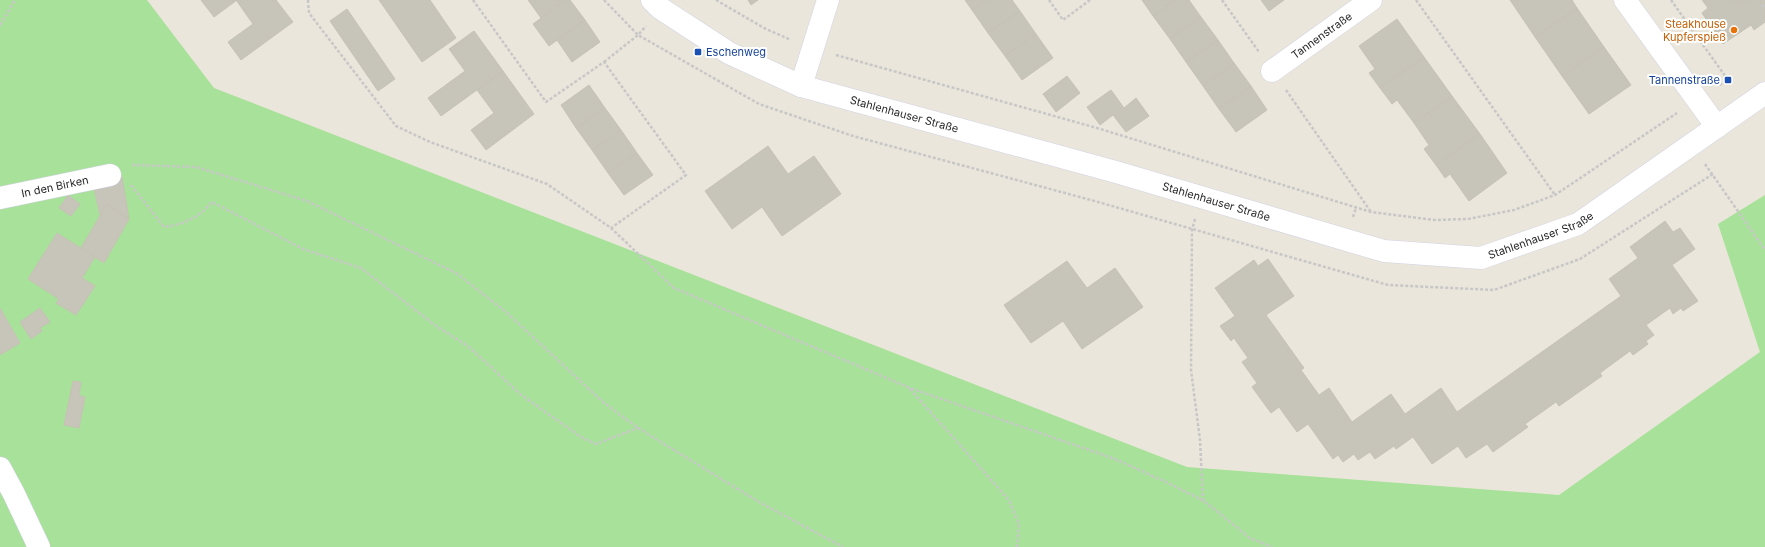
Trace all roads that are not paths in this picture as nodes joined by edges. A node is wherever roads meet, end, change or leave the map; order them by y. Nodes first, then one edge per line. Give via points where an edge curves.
1 (652, 0) edge
2 (828, 0) edge
3 (1371, 0) edge
4 (1625, 0) edge
5 (1272, 71) road end
6 (801, 86) junction
7 (1765, 93) edge
8 (1717, 127) junction
9 (119, 170) road end
10 (0, 198) edge
11 (0, 468) edge
12 (39, 547) edge

1 - 6 street, Stahlenhauser Straße via 660,8 729,53
2 - 6 street
3 - 5 street, Tannenstraße
4 - 8 street
6 - 8 street, Stahlenhauser Straße via 1200,197 1384,252 1481,258 1578,224
7 - 8 street, Stahlenhauser Straße
9 - 10 street, In den Birken
11 - 12 street

